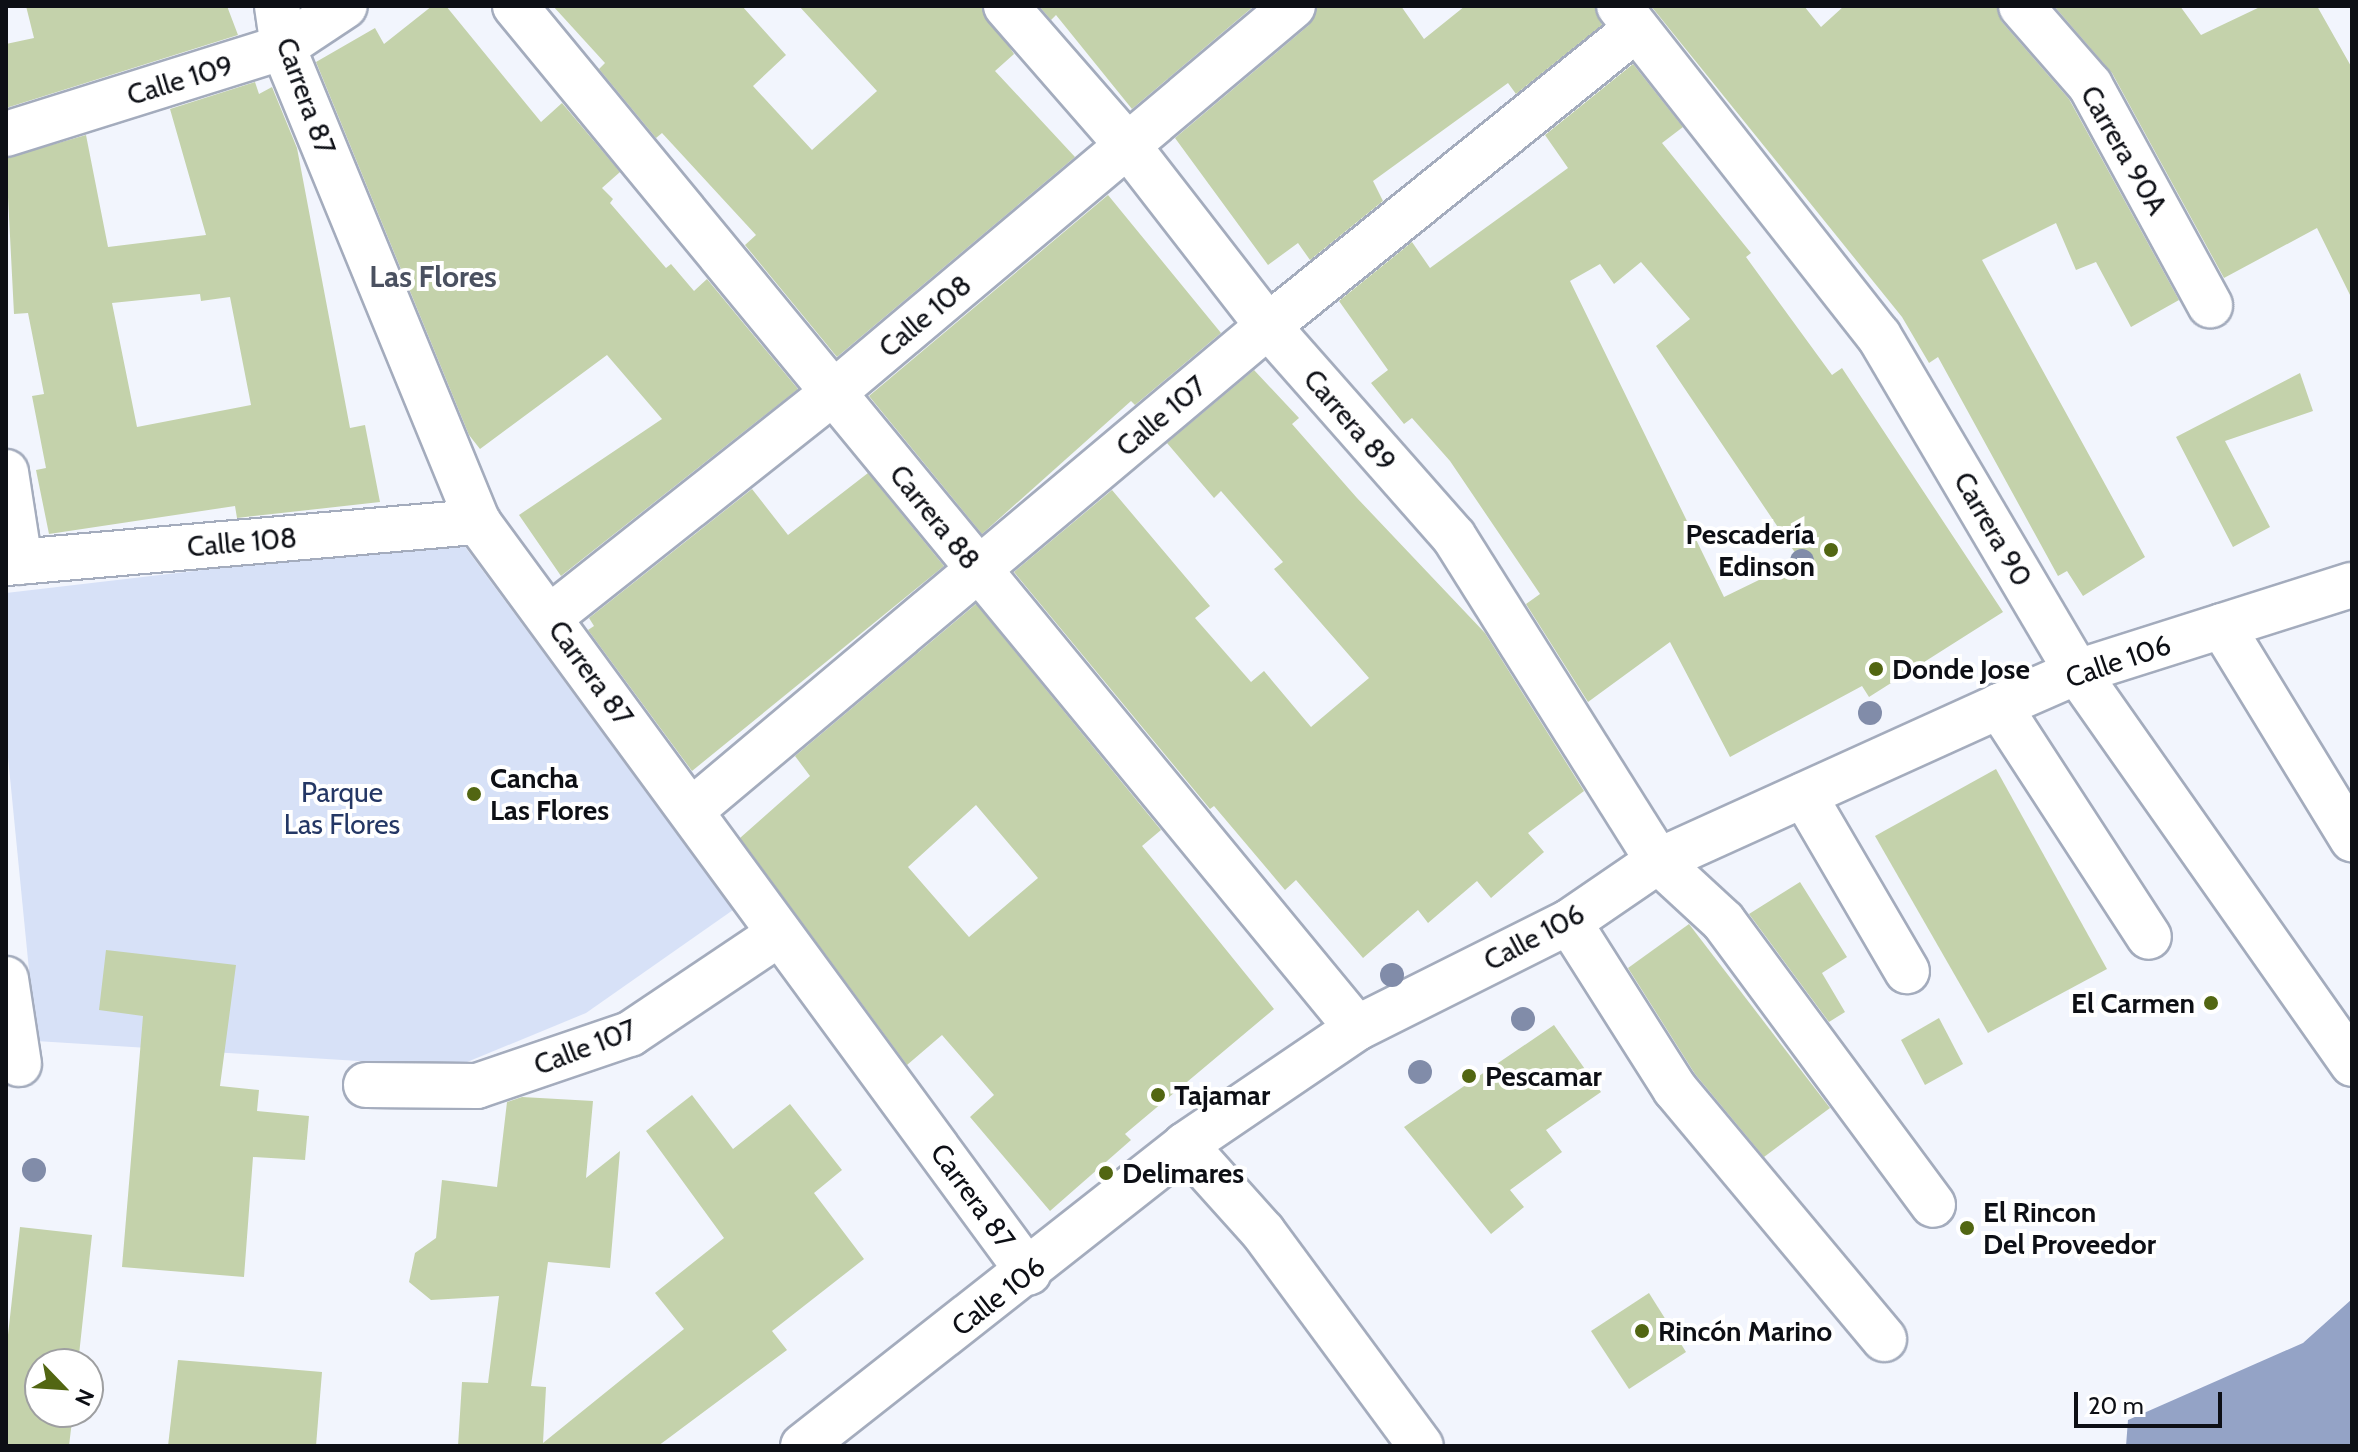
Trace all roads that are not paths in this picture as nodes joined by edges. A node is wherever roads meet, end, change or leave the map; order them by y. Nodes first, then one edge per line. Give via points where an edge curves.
1 (345, 6) edge
2 (515, 6) edge
3 (1006, 6) edge
4 (1293, 6) edge
5 (2021, 6) edge
6 (1627, 18) edge
7 (280, 27) edge
8 (6, 134) edge
9 (1129, 147) junction
10 (2210, 305) dead end
11 (1268, 326) junction
12 (833, 393) junction
13 (6, 472) edge
14 (478, 522) junction
15 (13, 563) edge
16 (979, 571) junction
17 (2352, 585) edge
18 (550, 617) junction
19 (2222, 626) junction
20 (2077, 672) junction
21 (1999, 706) junction
22 (1804, 795) junction
23 (692, 810) junction
24 (2352, 839) edge
25 (1658, 861) junction
26 (1569, 922) junction
27 (779, 934) junction
28 (2149, 937) dead end
29 (1907, 971) dead end
30 (6, 979) edge
31 (1357, 1028) junction
32 (19, 1064) dead end
33 (2352, 1064) edge
34 (366, 1085) dead end
35 (1185, 1145) junction
36 (1933, 1205) dead end
37 (1029, 1273) junction
38 (1884, 1339) dead end
39 (803, 1446) edge
40 (1421, 1446) edge

1 - 7 street, Calle 109
2 - 12 street, Carrera 88
3 - 9 street, Carrera 89
4 - 9 street, Calle 108
5 - 10 street, Carrera 90A via 2090,85
6 - 11 street, Calle 107
6 - 20 street, Carrera 90 via 1879,336
7 - 8 street, Calle 109
7 - 14 street, Carrera 87
9 - 11 street, Carrera 89
9 - 12 street, Calle 108
11 - 16 street, Calle 107
11 - 25 street, Carrera 89 via 1454,537
12 - 16 street, Carrera 88
12 - 18 street, Calle 108
13 - 15 street
14 - 15 street, Calle 108
14 - 18 street, Carrera 87
16 - 23 street, Calle 107
16 - 31 street, Carrera 88
17 - 19 street, Calle 106
18 - 23 street, Carrera 87
19 - 20 street, Calle 106
19 - 24 street
20 - 21 street, Calle 106
20 - 33 street, Carrera 90
21 - 22 street, Calle 106
21 - 28 street
22 - 25 street, Calle 106
22 - 29 street
23 - 27 street, Carrera 87
25 - 26 street, Calle 106
25 - 36 street, Carrera 89 via 1723,921
26 - 31 street, Calle 106
26 - 38 street via 1675,1089
27 - 34 street, Calle 107 via 630,1034 477,1086
27 - 37 street, Carrera 87
30 - 32 street
31 - 35 street, Calle 106
35 - 37 street, Calle 106
35 - 40 street via 1263,1232
37 - 39 street, Calle 106

